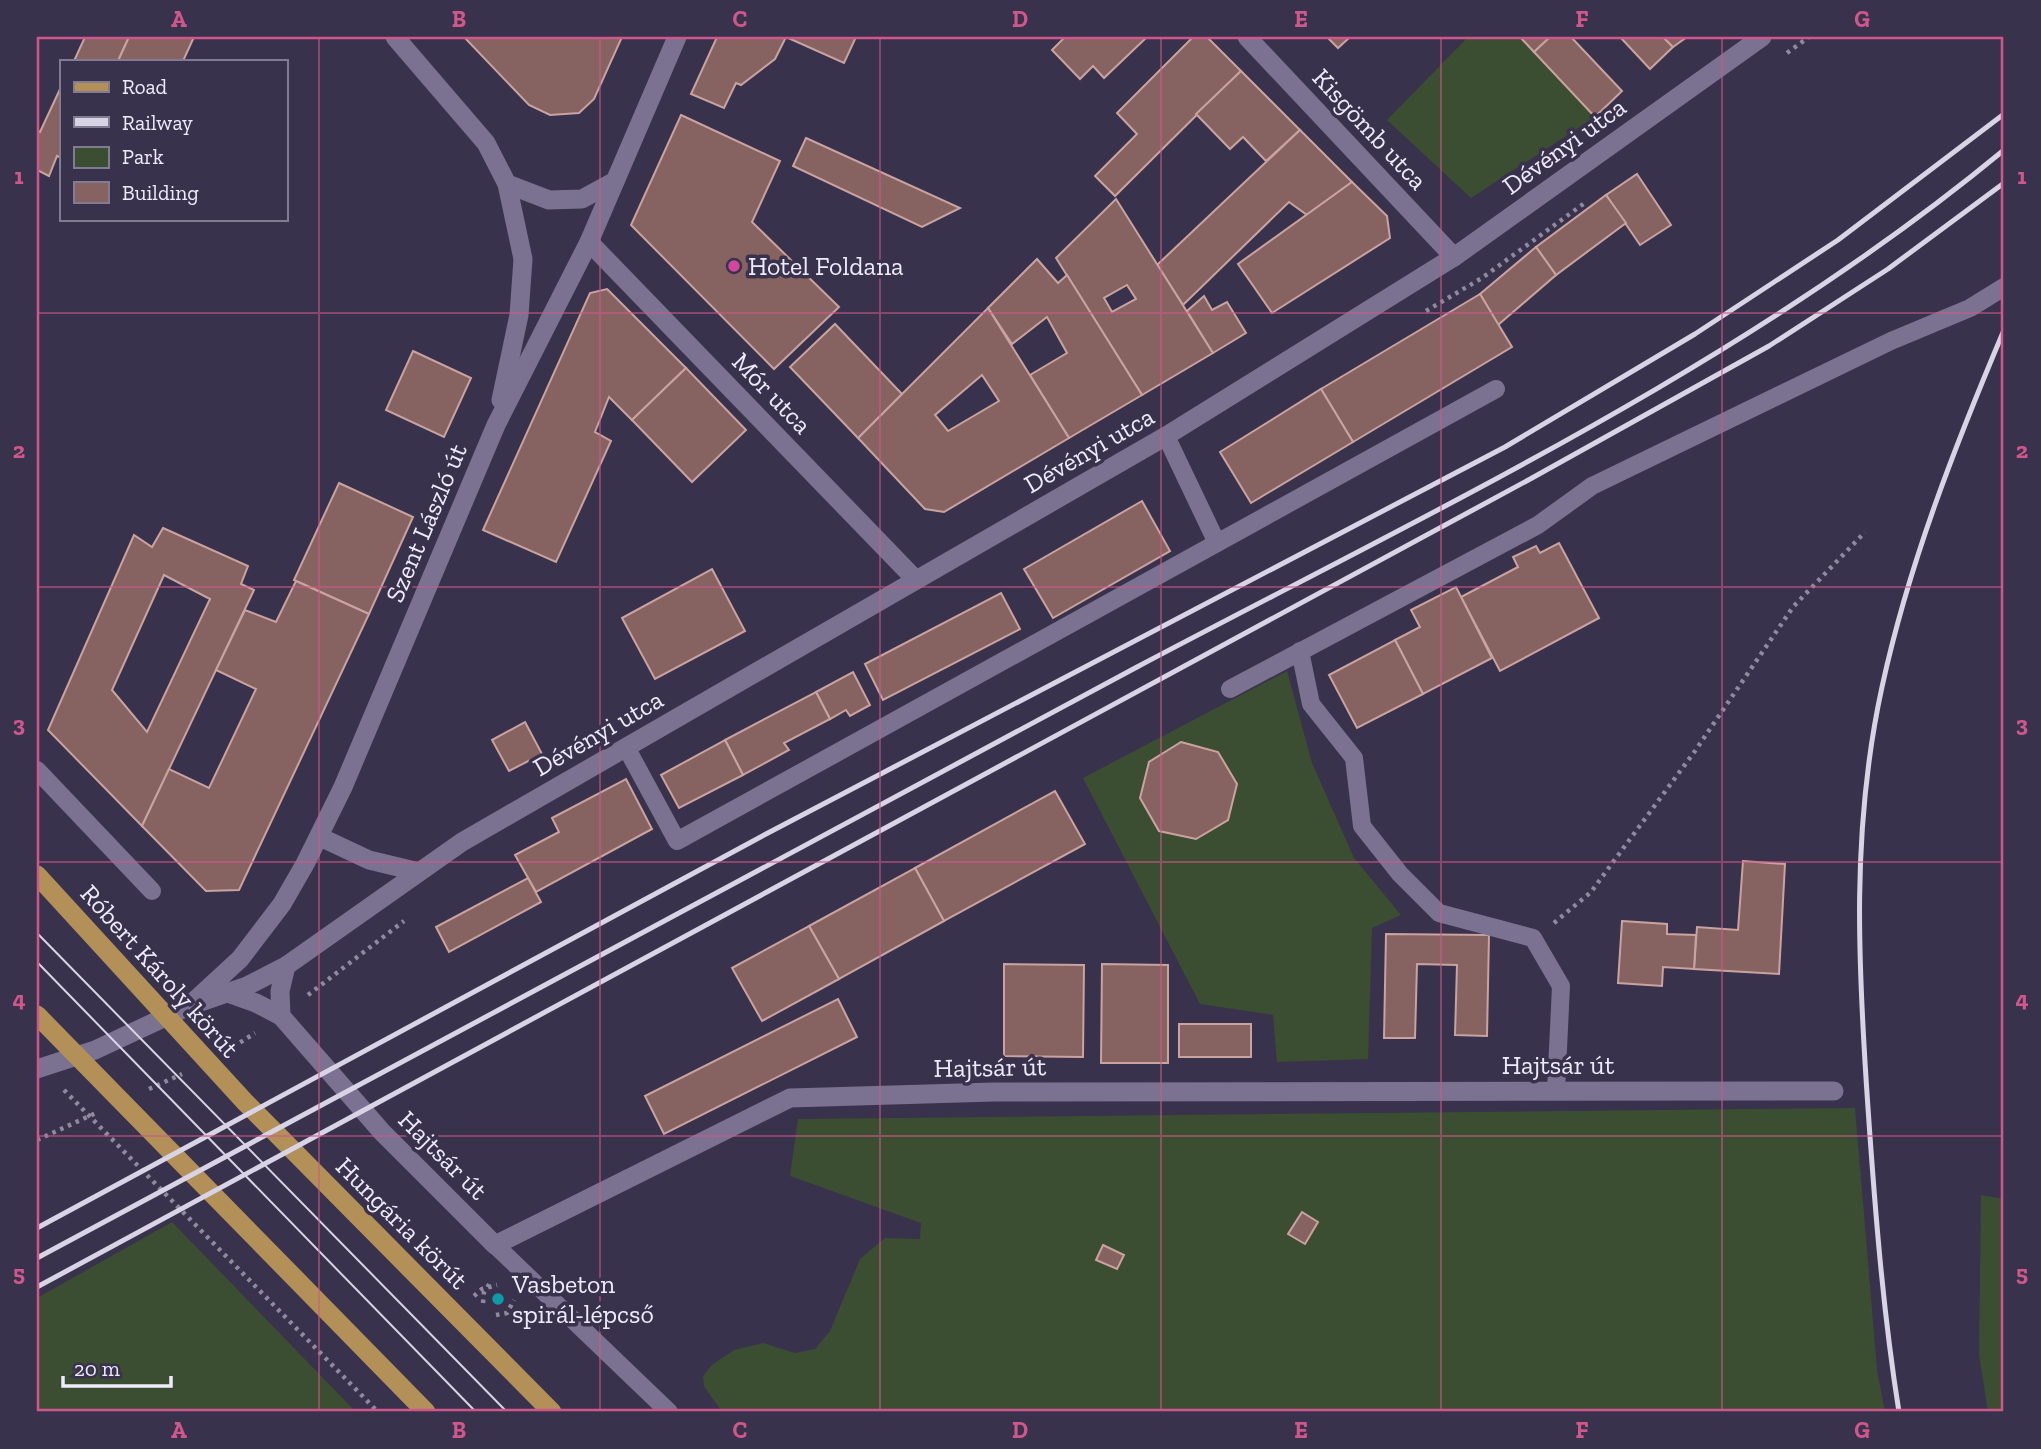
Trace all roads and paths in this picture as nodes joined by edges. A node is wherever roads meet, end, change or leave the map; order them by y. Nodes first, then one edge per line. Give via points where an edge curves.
1 (395, 37) edge
2 (677, 37) edge
3 (1247, 37) edge
4 (1762, 37) edge
5 (615, 181) junction
6 (508, 184) junction
7 (589, 242) junction
8 (1454, 257) junction
9 (2004, 287) edge
10 (1496, 388) dead end
11 (496, 425) junction
12 (1166, 436) junction
13 (1865, 532) dead end
14 (1217, 543) junction
15 (916, 580) junction
16 (1300, 651) junction
17 (1230, 689) dead end
18 (626, 747) junction
19 (37, 770) edge
20 (320, 836) junction
21 (419, 872) junction
22 (37, 875) edge
23 (152, 891) dead end
24 (1534, 938) junction
25 (286, 966) junction
26 (228, 993) junction
27 (189, 1006) junction
28 (37, 1015) edge
29 (281, 1016) junction
30 (226, 1052) dead end
31 (37, 1069) edge
32 (190, 1070) dead end
33 (56, 1082) dead end
34 (1556, 1091) junction
35 (1834, 1091) dead end
36 (139, 1094) dead end
37 (245, 1102) joint
38 (101, 1111) dead end
39 (37, 1139) edge
40 (495, 1245) junction
41 (493, 1279) dead end
42 (506, 1286) dead end
43 (475, 1294) dead end
44 (513, 1294) dead end
45 (379, 1412) edge
46 (426, 1412) edge
47 (552, 1412) edge
48 (668, 1412) edge

1 - 6 street via 486,143
2 - 5 street, Szent László út
3 - 8 street, Kisgömb utca
4 - 8 street, Dévényi utca
5 - 6 street via 582,199 549,200
5 - 7 street, Szent László út
6 - 11 street via 523,259 519,315
7 - 11 street, Szent László út
7 - 15 street, Mór utca
8 - 12 street, Dévényi utca
9 - 16 lane via 1969,308 1592,486 1538,525
10 - 14 lane
11 - 20 street, Szent László út
12 - 14 lane
12 - 15 street, Dévényi utca
13 - 24 path via 1793,607 1591,892
14 - 18 lane via 677,841
15 - 18 street, Dévényi utca
16 - 17 lane
16 - 24 lane via 1311,705 1354,758 1362,826 1393,865 1439,913
18 - 21 street, Dévényi utca
19 - 23 lane
20 - 21 street via 369,860
20 - 27 street, Szent László út via 255,941 225,976
21 - 25 street, Dévényi utca
22 - 37 main road, Róbert Károly körút
24 - 34 lane via 1561,986
25 - 26 street, Dévényi utca
25 - 29 street
26 - 27 street, Dévényi utca
26 - 29 street, Hajtsár út
27 - 31 street via 95,1051
28 - 46 main road
29 - 30 path
29 - 40 street, Hajtsár út via 382,1132
32 - 36 path
33 - 45 path
34 - 35 street, Hajtsár út
34 - 40 street, Hajtsár út via 994,1092 790,1098
37 - 47 main road, Hungária körút
38 - 39 path
40 - 48 lane
41 - 44 path via 482,1298 486,1310 507,1313
42 - 43 path via 491,1286

